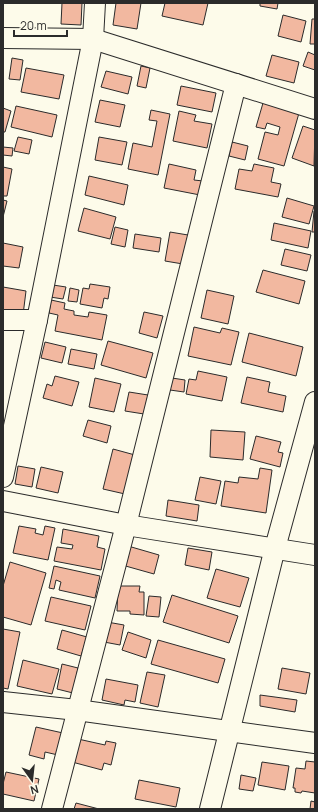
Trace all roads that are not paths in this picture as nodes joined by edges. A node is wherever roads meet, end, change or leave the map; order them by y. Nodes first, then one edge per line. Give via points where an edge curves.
1 (95, 3) edge
2 (3, 38) edge
3 (93, 39) junction
4 (236, 84) junction
5 (315, 109) edge
6 (3, 320) edge
7 (37, 320) junction
8 (315, 402) edge
9 (3, 477) edge
10 (3, 501) edge
11 (126, 525) junction
12 (275, 548) junction
13 (315, 555) edge
14 (3, 702) edge
15 (77, 710) junction
16 (229, 731) junction
17 (315, 744) edge
18 (52, 809) edge
19 (210, 809) edge

1 - 3 street
2 - 3 street
3 - 4 street
3 - 7 street
4 - 5 street
4 - 11 street
6 - 7 street
7 - 9 street
8 - 12 street
10 - 11 street
11 - 12 street
11 - 15 street
12 - 13 street
12 - 16 street
14 - 15 street
15 - 16 street
15 - 18 street
16 - 17 street
16 - 19 street

